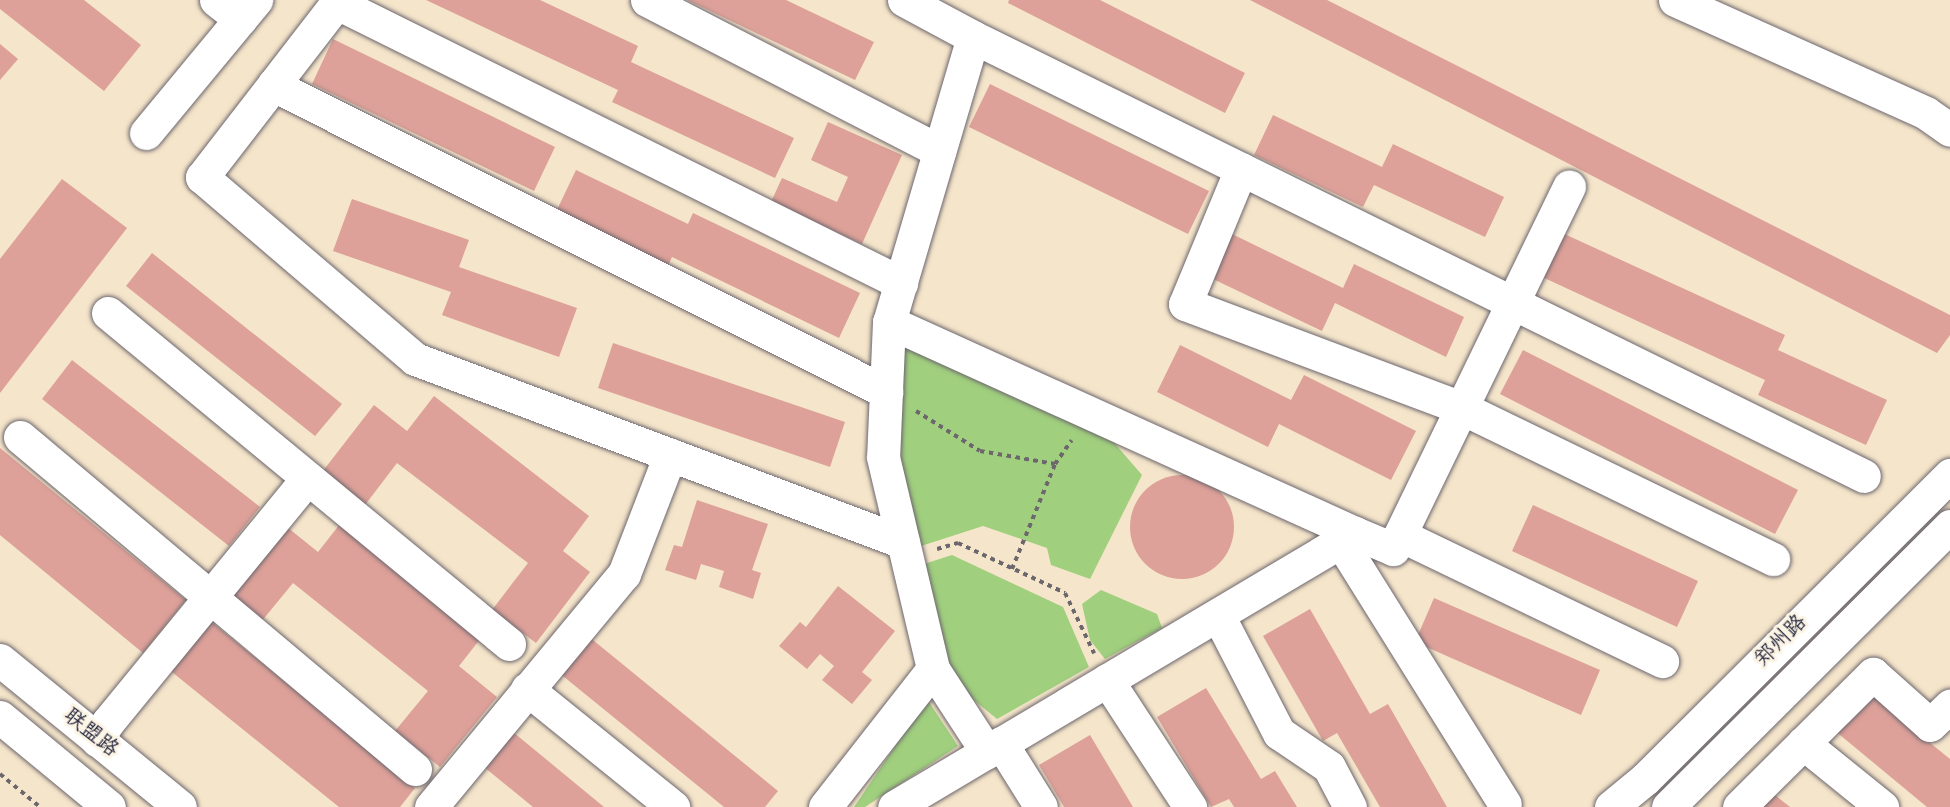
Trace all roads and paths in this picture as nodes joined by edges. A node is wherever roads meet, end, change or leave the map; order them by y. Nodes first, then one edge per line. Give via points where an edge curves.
1 (647, 0) edge
2 (904, 0) edge
3 (1675, 0) edge
4 (338, 1) edge
5 (237, 6) edge
6 (973, 37) junction
7 (273, 85) junction
8 (1950, 130) edge
9 (147, 133) dead end
10 (939, 151) junction
11 (1241, 169) junction
12 (1569, 186) dead end
13 (901, 283) junction
14 (1512, 303) junction
15 (108, 313) dead end
16 (889, 322) junction
17 (886, 392) junction
18 (1462, 408) junction
19 (1091, 413) junction
20 (20, 437) dead end
21 (670, 455) junction
22 (1056, 464) junction
23 (1950, 475) edge
24 (1864, 476) dead end
25 (308, 478) junction
26 (1950, 526) edge
27 (1400, 535) junction
28 (1348, 537) junction
29 (905, 550) junction
30 (1773, 559) dead end
31 (1012, 569) junction
32 (213, 597) junction
33 (1218, 615) junction
34 (510, 644) dead end
35 (0, 660) edge
36 (1662, 661) dead end
37 (933, 669) junction
38 (1107, 680) junction
39 (527, 689) junction
40 (1950, 706) edge
41 (0, 717) edge
42 (97, 740) junction
43 (1803, 743) junction
44 (994, 748) junction
45 (416, 770) dead end
46 (0, 774) edge
47 (447, 802) edge
48 (1505, 804) dead end
49 (40, 807) edge
50 (109, 807) edge
51 (180, 807) edge
52 (673, 807) edge
53 (825, 807) edge
54 (894, 807) edge
55 (1041, 807) edge
56 (1190, 807) edge
57 (1350, 807) edge
58 (1611, 807) edge
59 (1668, 807) edge
60 (1739, 807) edge
61 (1882, 807) edge

1 - 10 street
2 - 6 street
3 - 8 street via 1926,113
4 - 7 street
4 - 13 street
5 - 9 street
6 - 10 street
6 - 11 street
7 - 17 street
7 - 21 street via 202,177 415,359
10 - 13 street
11 - 14 street
11 - 18 street via 1185,304
12 - 14 street
13 - 16 street
14 - 18 street
14 - 24 street
15 - 25 street
16 - 17 street
16 - 19 street
17 - 22 path via 980,451
17 - 29 street via 883,458
18 - 27 street
18 - 30 street
19 - 22 path
19 - 28 street
20 - 32 street
21 - 29 street
21 - 39 street via 624,574
22 - 31 path
23 - 58 street, 郑州路 via 1645,779
25 - 32 street
25 - 34 street
26 - 59 street, 郑州路
27 - 28 street via 1393,549
27 - 36 street
28 - 33 street
28 - 48 street
29 - 31 path via 958,543
29 - 37 street
31 - 38 path via 1065,593
32 - 42 street
32 - 45 street
33 - 38 street
33 - 57 street via 1279,733 1329,767
35 - 42 street, 联盟路
37 - 44 street
37 - 53 street
38 - 44 street
38 - 56 street
39 - 47 street
39 - 52 street
40 - 43 street via 1929,725 1873,674
41 - 50 street, 联盟路
42 - 51 street, 联盟路
43 - 60 street
43 - 61 street
44 - 54 street
44 - 55 street
46 - 49 path

